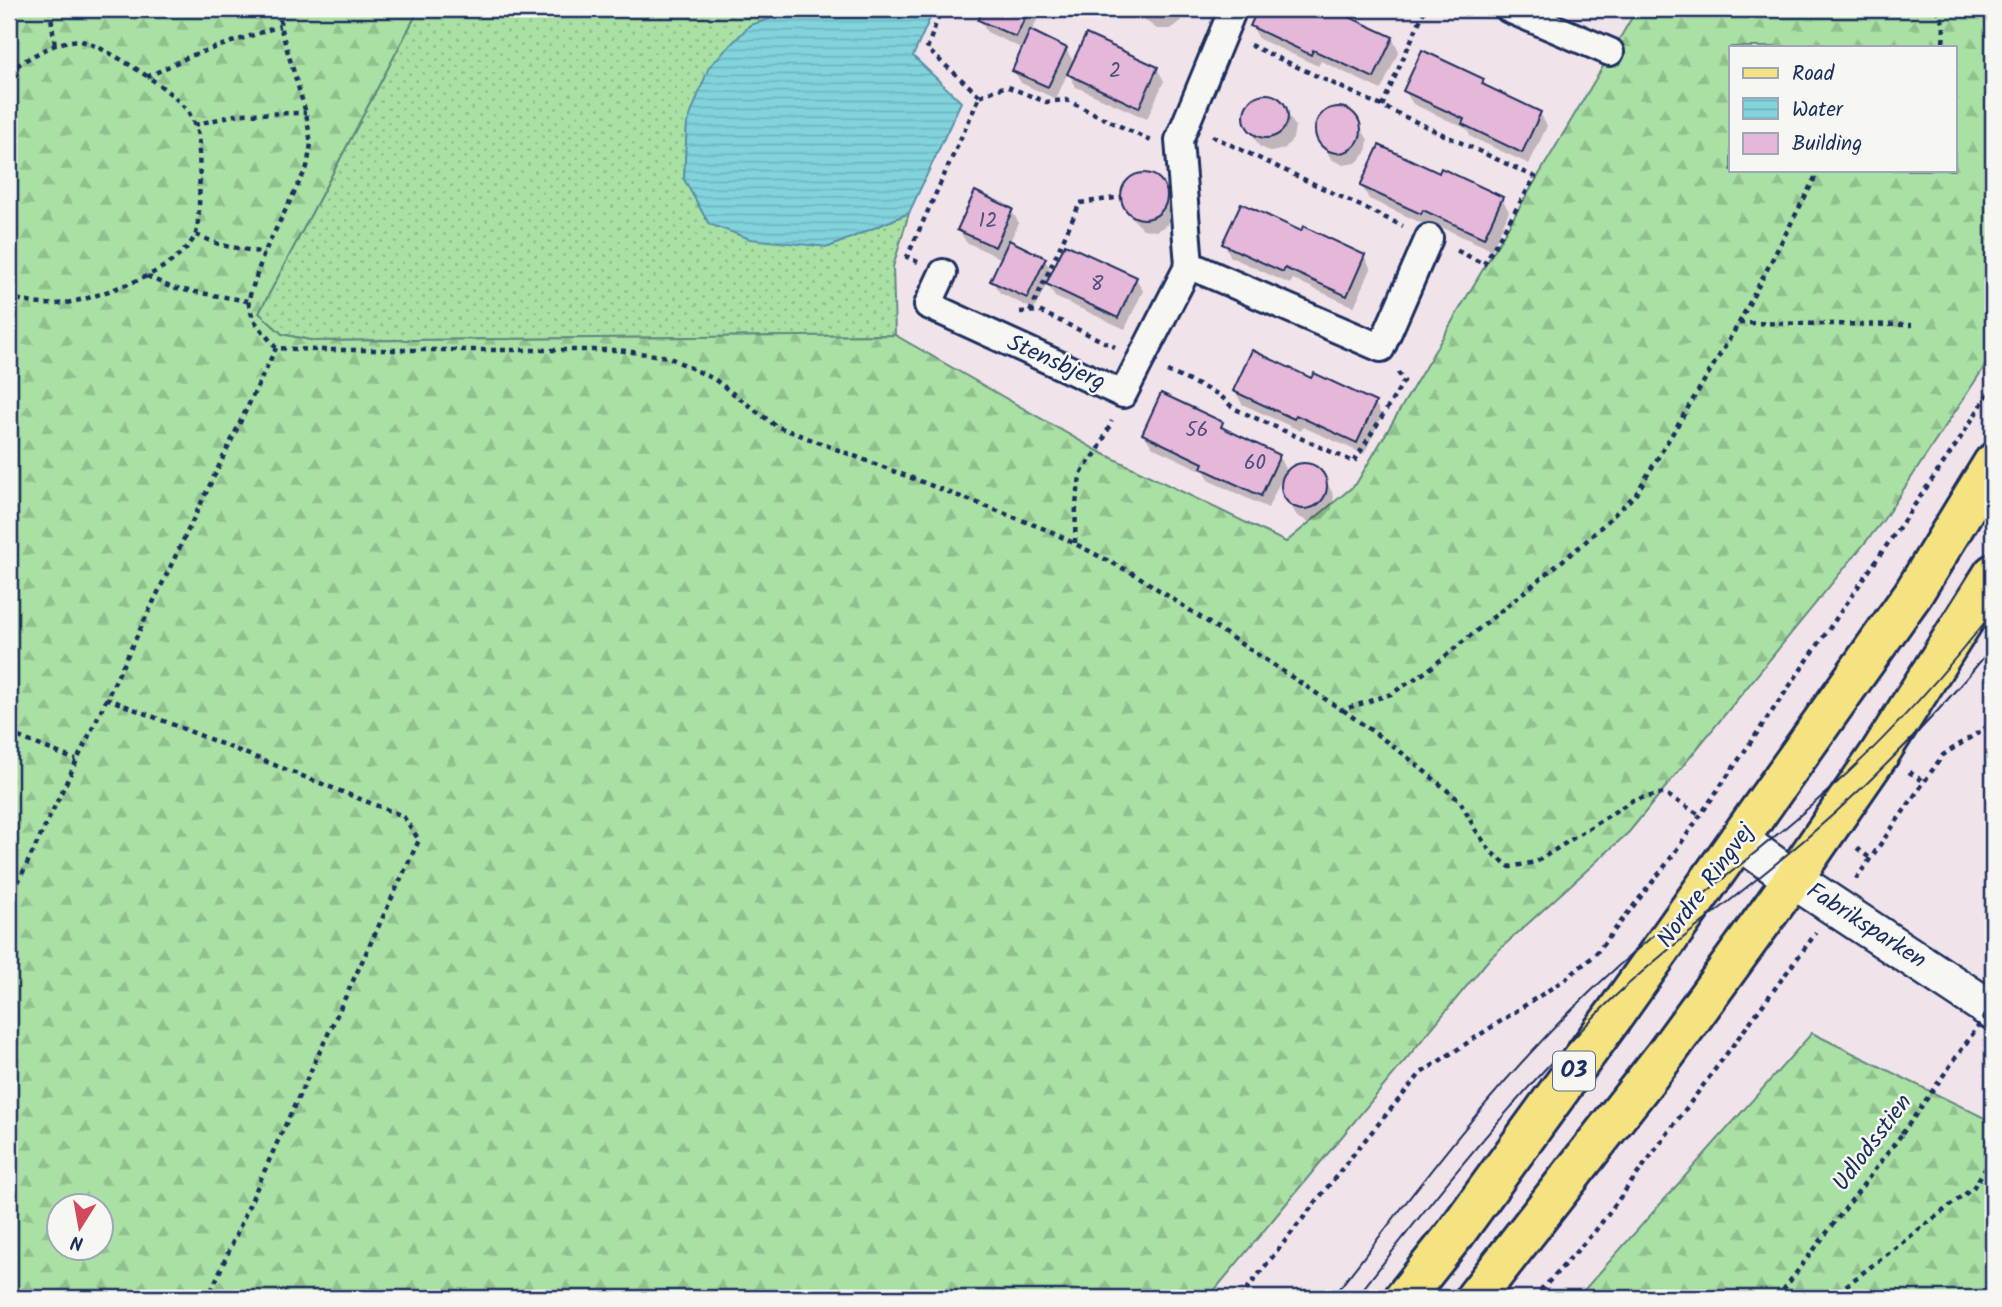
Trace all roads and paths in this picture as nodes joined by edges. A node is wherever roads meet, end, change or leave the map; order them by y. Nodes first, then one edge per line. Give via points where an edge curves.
1 (50, 9) edge
2 (281, 9) edge
3 (942, 9) edge
4 (1425, 9) edge
5 (1509, 9) edge
6 (1936, 9) edge
7 (1228, 21) edge
8 (280, 26) junction
9 (55, 46) junction
10 (1943, 46) edge
11 (1610, 52) dead end
12 (9, 72) edge
13 (147, 77) junction
14 (980, 96) junction
15 (1382, 106) junction
16 (306, 113) junction
17 (194, 125) junction
18 (1182, 132) junction
19 (1818, 172) edge
20 (1122, 197) dead end
21 (196, 235) junction
22 (1429, 238) junction
23 (264, 253) junction
24 (1189, 265) junction
25 (943, 273) joint
26 (147, 275) junction
27 (9, 296) edge
28 (248, 301) junction
29 (1008, 307) dead end
30 (1030, 312) junction
31 (1739, 323) junction
32 (1912, 325) dead end
33 (276, 348) junction
34 (1381, 348) junction
35 (1141, 360) junction
36 (1993, 386) edge
37 (1098, 451) dead end
38 (1993, 463) edge
39 (1075, 543) junction
40 (1993, 574) edge
41 (106, 698) junction
42 (1342, 710) junction
43 (1993, 723) edge
44 (9, 733) edge
45 (76, 760) junction
46 (1700, 816) junction
47 (1739, 840) junction
48 (1793, 879) junction
49 (9, 901) edge
50 (1836, 906) junction
51 (1993, 1005) edge
52 (1993, 1011) edge
53 (1993, 1157) edge
54 (208, 1298) edge
55 (1240, 1298) edge
56 (1404, 1298) edge
57 (1475, 1298) edge
58 (1534, 1298) edge
59 (1777, 1298) edge
60 (1829, 1298) edge

1 - 9 path
2 - 8 path
3 - 14 path via 927,49
4 - 15 path
5 - 11 street
6 - 10 path via 1944,24
7 - 15 path
7 - 18 street
8 - 13 path via 190,56
8 - 16 path
9 - 12 path
9 - 13 path via 79,40
13 - 17 path via 190,113
14 - 18 path via 1006,86 1045,102 1066,100 1153,142
14 - 25 path via 906,257
15 - 22 path via 1535,177 1484,264
16 - 17 path via 239,114
16 - 23 path via 311,144 307,167
17 - 21 path via 200,173
18 - 22 path
18 - 24 street
19 - 31 path
20 - 30 path via 1080,203
21 - 23 path
21 - 26 path via 169,264
22 - 34 street
23 - 28 path
24 - 34 street
24 - 35 street, Stensbjerg
25 - 35 street, Stensbjerg via 928,305 1123,394
26 - 27 path via 64,305 25,303
26 - 28 path via 172,288
28 - 33 path via 253,319
29 - 30 path
30 - 35 path via 1039,311
31 - 32 path
31 - 42 path via 1636,494 1583,544 1427,671 1391,694
33 - 39 path via 618,350 668,358 714,379 776,426
33 - 41 path
34 - 35 path via 1404,381 1354,462 1233,408 1220,395
36 - 46 path
37 - 39 path via 1080,477
38 - 47 main road, Nordre Ringvej / O3 via 1913,594
39 - 42 path via 1136,575
40 - 48 main road, O3 via 1880,753
41 - 45 path
41 - 54 path via 403,816 419,840
42 - 46 path via 1460,801 1491,852 1510,867 1536,862 1633,800 1664,793
43 - 50 path via 1943,755
44 - 45 path
45 - 49 path
46 - 55 path via 1594,956 1421,1073
47 - 48 street, Fabriksparken
47 - 56 main road, Nordre Ringvej / O3
48 - 50 street, Fabriksparken
48 - 57 main road, O3 via 1665,1055
50 - 52 street, Fabriksparken
50 - 58 path via 1595,1230
51 - 59 path, Udlodsstien, bridge
53 - 60 path via 1973,1188

